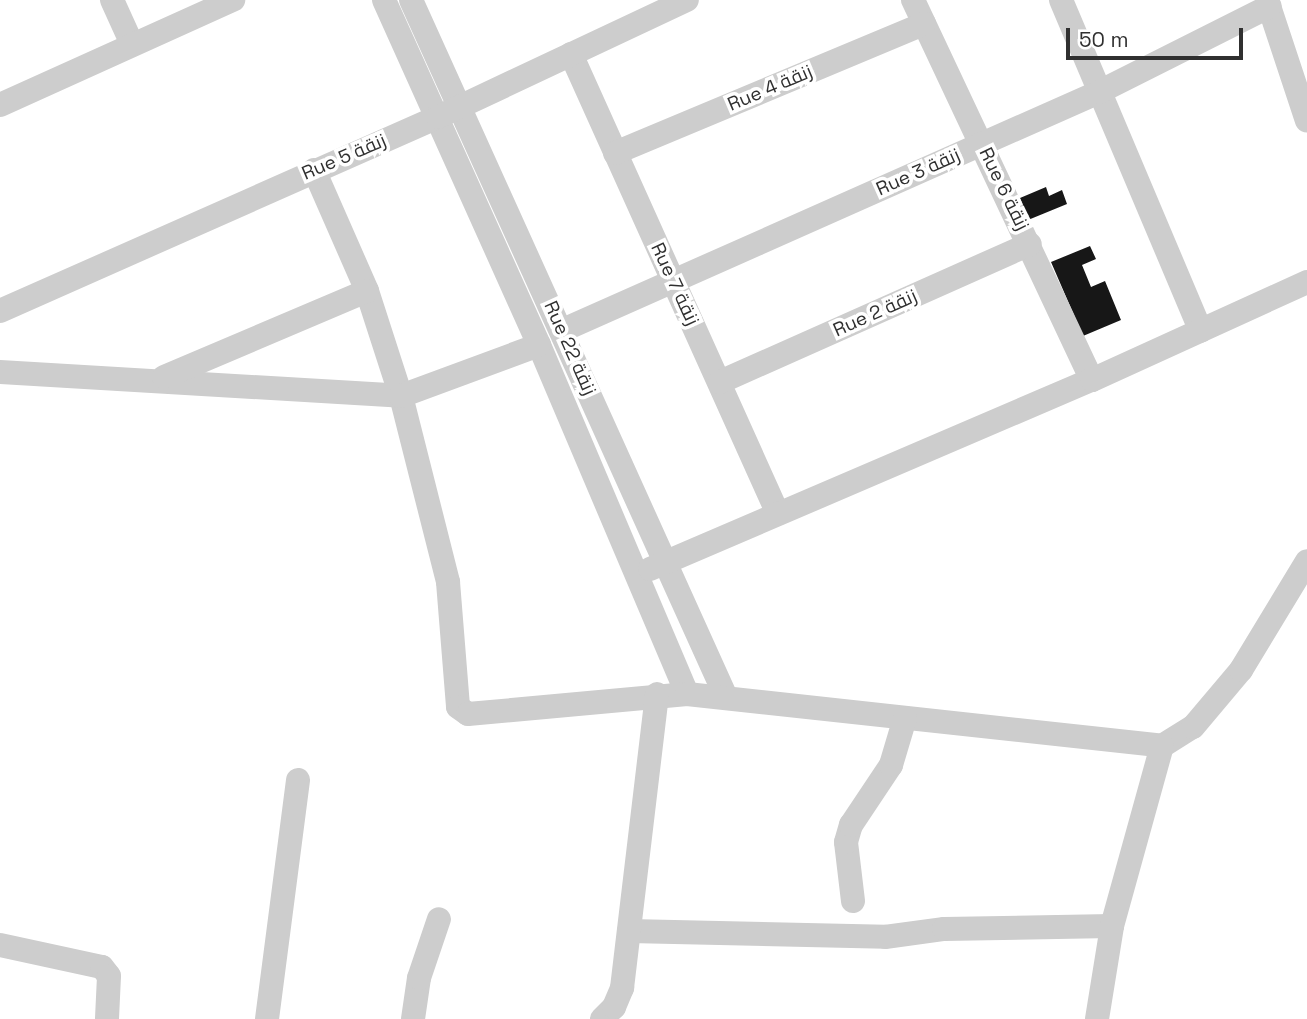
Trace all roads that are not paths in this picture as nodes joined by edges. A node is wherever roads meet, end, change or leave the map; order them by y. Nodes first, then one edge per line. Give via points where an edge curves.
1 (112, 0) edge
2 (233, 0) edge
3 (384, 0) edge
4 (411, 0) edge
5 (687, 0) edge
6 (913, 0) edge
7 (1061, 0) edge
8 (1268, 3) edge
9 (924, 24) junction
10 (132, 44) junction
11 (571, 54) junction
12 (1100, 93) junction
13 (0, 105) edge
14 (448, 112) junction
15 (1307, 121) edge
16 (981, 143) junction
17 (615, 153) junction
18 (314, 170) junction
19 (1030, 244) junction
20 (1307, 282) edge
21 (674, 283) junction
22 (367, 292) junction
23 (0, 311) edge
24 (563, 330) junction
25 (1201, 331) junction
26 (539, 345) junction
27 (0, 348) edge
28 (4, 372) edge
29 (161, 379) junction
30 (1092, 380) junction
31 (720, 382) junction
32 (401, 396) junction
33 (778, 514) junction
34 (1307, 561) edge
35 (664, 564) junction
36 (638, 573) junction
37 (657, 694) junction
38 (687, 694) junction
39 (726, 697) junction
40 (905, 718) junction
41 (1162, 746) junction
42 (298, 780) dead end
43 (853, 901) dead end
44 (439, 919) dead end
45 (1112, 926) junction
46 (629, 931) junction
47 (0, 945) edge
48 (107, 1019) edge
49 (267, 1019) edge
50 (413, 1019) edge
51 (602, 1019) edge
52 (1097, 1019) edge

1 - 10 street
2 - 10 street
3 - 14 street, Rue 22 زنقة
4 - 14 street, Rue 22 زنقة
5 - 11 street, Rue 5 زنقة
6 - 9 street, Rue 6 زنقة
7 - 12 street
8 - 12 street, Rue 3 زنقة
8 - 15 street
9 - 16 street, Rue 6 زنقة
9 - 17 street, Rue 4 زنقة
10 - 13 street
11 - 14 street, Rue 5 زنقة
11 - 17 street, Rue 7 زنقة
12 - 16 street, Rue 3 زنقة
12 - 25 street
14 - 18 street, Rue 5 زنقة
14 - 24 street, Rue 22 زنقة
14 - 26 street, Rue 22 زنقة
16 - 19 street, Rue 6 زنقة
16 - 21 street, Rue 3 زنقة
17 - 21 street, Rue 7 زنقة
18 - 22 street
18 - 23 street, Rue 5 زنقة
19 - 30 street, Rue 6 زنقة
19 - 31 street, Rue 2 زنقة
20 - 25 street
21 - 24 street, Rue 3 زنقة
21 - 31 street, Rue 7 زنقة
22 - 29 street
22 - 32 street
24 - 35 street, Rue 22 زنقة
25 - 30 street
26 - 32 street
26 - 36 street, Rue 22 زنقة
27 - 28 street
28 - 29 street
29 - 32 street
30 - 33 street
31 - 33 street, Rue 7 زنقة
32 - 37 street via 448,582 458,707 484,716
33 - 35 street
34 - 41 street via 1263,640 1226,690 1184,736
35 - 36 street
35 - 39 street, Rue 22 زنقة
36 - 38 street, Rue 22 زنقة
37 - 38 street
37 - 46 street
38 - 39 street
39 - 40 street
40 - 41 street
40 - 43 street via 891,765 851,825 846,842
41 - 45 street
42 - 49 street
44 - 50 street via 419,978
45 - 46 street via 944,929 871,937
45 - 52 street
46 - 51 street via 622,988 614,1007
47 - 48 street via 102,967 109,976

